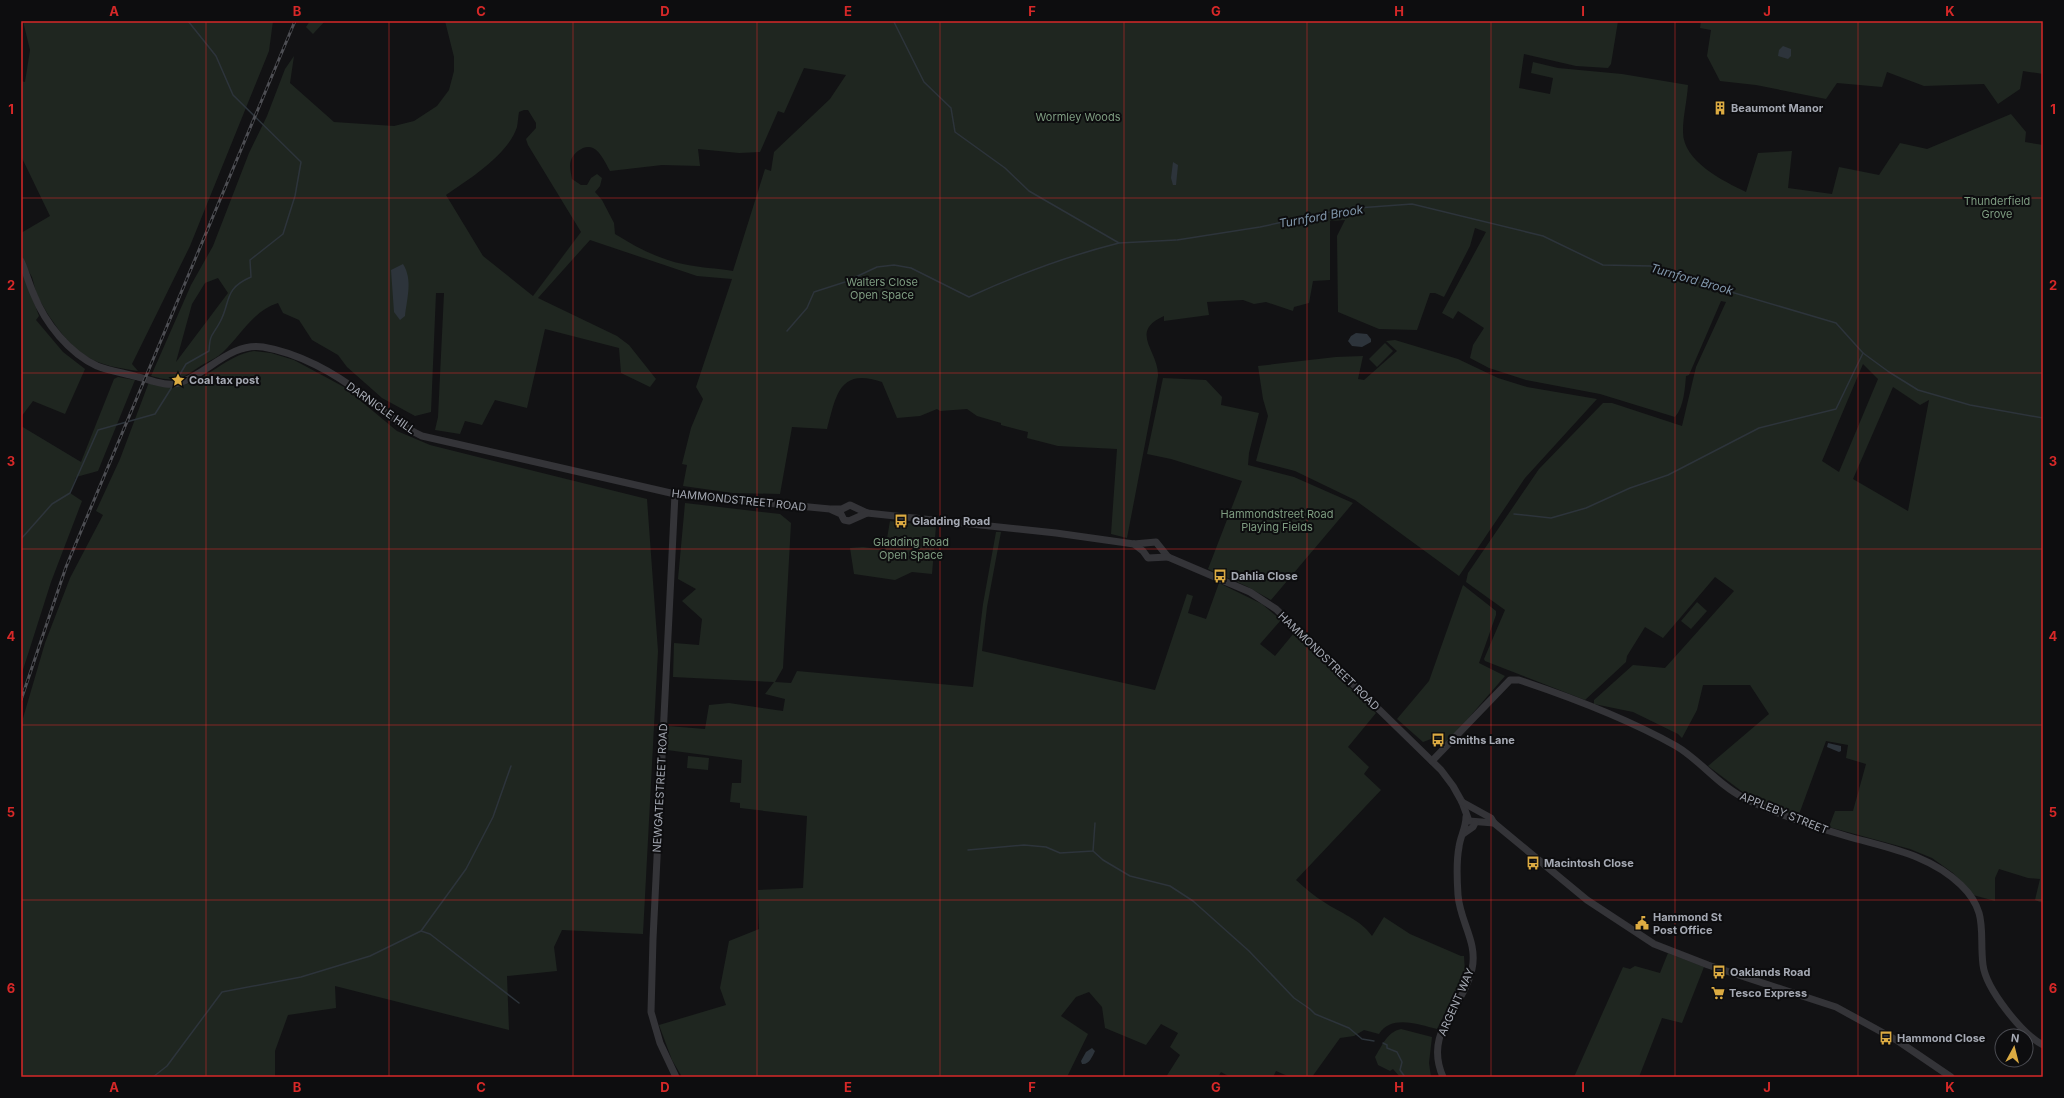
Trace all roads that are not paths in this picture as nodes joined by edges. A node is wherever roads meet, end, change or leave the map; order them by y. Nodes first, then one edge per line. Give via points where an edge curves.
1 (21, 261) edge
2 (648, 488) joint
3 (675, 494) junction
4 (841, 511) junction
5 (856, 513) junction
6 (1147, 543) junction
7 (1134, 544) junction
8 (1161, 549) junction
9 (1144, 551) junction
10 (1168, 557) junction
11 (1157, 558) junction
12 (1432, 761) junction
13 (1462, 802) junction
14 (1475, 809) junction
15 (1466, 816) junction
16 (1476, 822) junction
17 (1494, 823) junction
18 (1463, 834) junction
19 (2043, 1045) edge
20 (676, 1077) edge
21 (1442, 1077) edge
22 (1951, 1077) edge

1 - 2 street, DARNICLE HILL via 44,314 71,349 98,366 150,380 178,384 242,349 255,346 276,350 303,359 338,378 363,394 400,424 422,436
2 - 3 street, HAMMONDSTREET ROAD
3 - 4 street, HAMMONDSTREET ROAD
3 - 20 street, NEWGATESTREET ROAD via 651,1012 660,1043
4 - 5 street, HAMMONDSTREET ROAD via 850,505
4 - 5 street, HAMMONDSTREET ROAD via 846,521 852,521
5 - 7 street, HAMMONDSTREET ROAD via 1056,533
6 - 7 street, HAMMONDSTREET ROAD
6 - 8 street, HAMMONDSTREET ROAD via 1156,542
6 - 9 street
7 - 9 street, HAMMONDSTREET ROAD
8 - 10 street, HAMMONDSTREET ROAD
8 - 11 street
9 - 11 street, HAMMONDSTREET ROAD via 1148,558
10 - 11 street, HAMMONDSTREET ROAD
10 - 12 street, HAMMONDSTREET ROAD via 1250,592 1276,609
12 - 13 street, HAMMONDSTREET ROAD via 1448,779
12 - 19 street, APPLEBY STREET via 1510,680 1519,680 1588,704 1648,732 1685,752 1737,794 1764,807 1828,831 1925,860 1958,882 1973,901 1982,927 1983,966 1988,982 2024,1029
13 - 14 street, HAMMONDSTREET ROAD
13 - 15 street, HAMMONDSTREET ROAD
14 - 15 street via 1468,811
14 - 16 street via 1481,815
14 - 17 street, HAMMONDSTREET ROAD via 1491,818
15 - 16 street via 1471,822
15 - 18 street, ARGENT WAY
16 - 17 street
16 - 18 street
17 - 22 street, HAMMONDSTREET ROAD via 1587,900 1654,944 1708,965 1836,1007 1898,1041
18 - 21 street, ARGENT WAY via 1458,851 1458,897 1470,935 1473,961 1470,974 1440,1036 1438,1057

